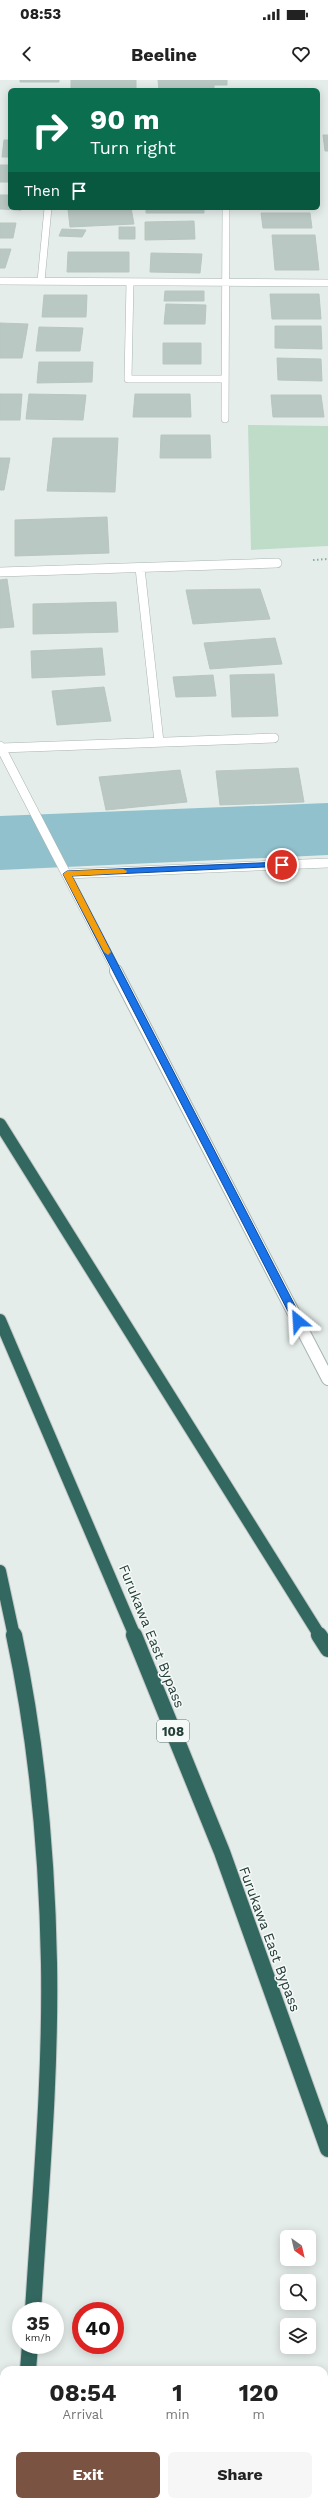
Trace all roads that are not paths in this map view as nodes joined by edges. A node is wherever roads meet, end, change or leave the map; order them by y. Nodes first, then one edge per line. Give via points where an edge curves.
1 (48, 210) edge
2 (226, 210) edge
3 (0, 281) edge
4 (41, 281) junction
5 (130, 282) junction
6 (225, 282) junction
7 (328, 283) edge
8 (225, 379) junction
9 (226, 419) dead end
10 (277, 563) dead end
11 (140, 568) junction
12 (0, 572) edge
13 (274, 738) dead end
14 (158, 742) junction
15 (1, 747) edge
16 (328, 863) edge
17 (67, 874) junction
18 (0, 1124) edge
19 (0, 1320) edge
20 (328, 1379) edge
21 (0, 1571) edge
22 (328, 1649) edge
23 (328, 2149) edge
24 (34, 2302) edge
25 (29, 2354) edge
26 (28, 2366) edge

1 - 4 street
2 - 6 street
3 - 4 street
4 - 5 street
5 - 6 street
5 - 8 street via 128,380
6 - 7 street
6 - 8 street
8 - 9 street
10 - 11 street
11 - 12 street
11 - 14 street
13 - 14 street
14 - 15 street
15 - 17 street
16 - 17 street
17 - 20 street
18 - 22 highway
19 - 23 highway, Furukawa East Bypass / 108 via 106,1565 222,1852
21 - 24 highway via 28,1702 44,1854 50,1964
25 - 26 highway

